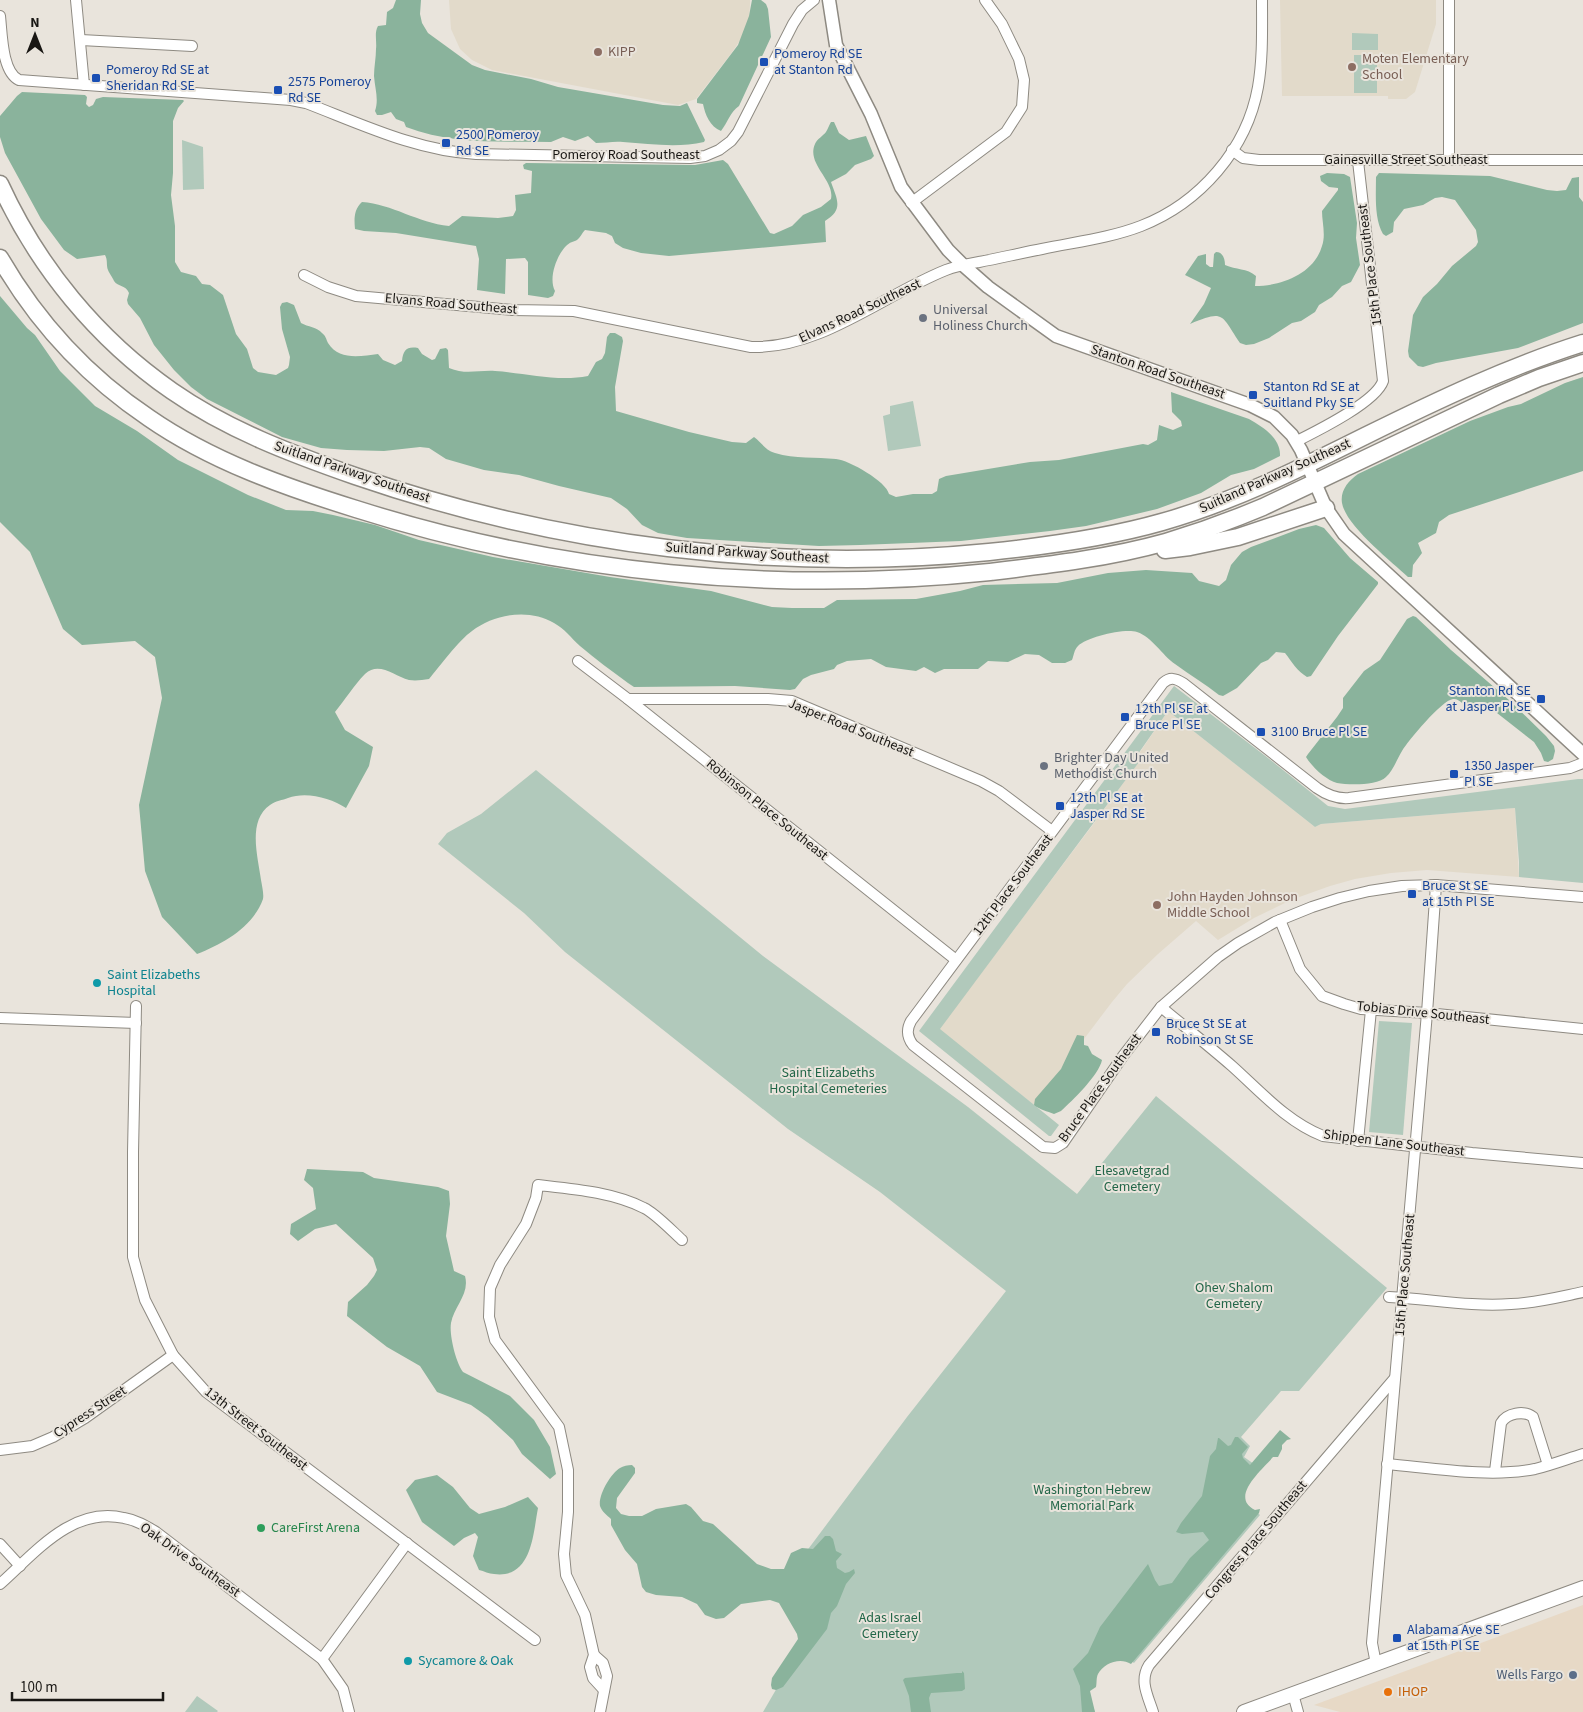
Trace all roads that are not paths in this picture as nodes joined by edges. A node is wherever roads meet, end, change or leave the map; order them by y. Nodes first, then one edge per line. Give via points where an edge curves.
1 (76, 0) edge
2 (814, 0) edge
3 (828, 0) edge
4 (985, 0) edge
5 (1262, 0) edge
6 (1449, 0) edge
7 (0, 16) edge
8 (81, 40) junction
9 (192, 46) dead end
10 (84, 85) junction
11 (1232, 150) junction
12 (1449, 160) junction
13 (1583, 160) edge
14 (1358, 161) junction
15 (0, 184) edge
16 (911, 203) junction
17 (0, 258) edge
18 (963, 265) junction
19 (304, 275) dead end
20 (1583, 343) edge
21 (1583, 363) edge
22 (1297, 441) junction
23 (1307, 464) junction
24 (1315, 483) junction
25 (1326, 508) junction
26 (1105, 556) junction
27 (578, 661) dead end
28 (628, 699) junction
29 (1583, 754) edge
30 (1583, 763) edge
31 (1052, 831) junction
32 (1436, 885) junction
33 (1583, 897) edge
34 (1280, 920) junction
35 (956, 960) junction
36 (136, 1006) dead end
37 (1161, 1007) junction
38 (1371, 1010) junction
39 (1427, 1013) junction
40 (0, 1018) edge
41 (136, 1023) junction
42 (1583, 1029) edge
43 (1358, 1141) junction
44 (1416, 1147) junction
45 (1052, 1148) joint
46 (1583, 1163) edge
47 (682, 1240) dead end
48 (1583, 1292) edge
49 (1389, 1297) dead end
50 (1403, 1298) junction
51 (173, 1356) junction
52 (1395, 1378) junction
53 (0, 1450) edge
54 (1583, 1454) edge
55 (1387, 1464) junction
56 (1548, 1465) junction
57 (1495, 1472) junction
58 (407, 1543) junction
59 (0, 1544) edge
60 (20, 1566) junction
61 (0, 1584) edge
62 (1583, 1588) edge
63 (535, 1640) dead end
64 (322, 1659) junction
65 (1376, 1664) junction
66 (1293, 1694) junction
67 (350, 1712) edge
68 (600, 1712) edge
69 (1153, 1712) edge
70 (1244, 1712) edge
71 (1298, 1712) edge

1 - 8 street
2 - 10 street, Pomeroy Road Southeast via 793,24 738,132 719,150 695,158 452,152 418,144 291,100
3 - 16 street, Stanton Road Southeast via 840,54 871,114 896,179
4 - 16 street via 1002,24 1019,59 1024,80 1022,107 1006,132
5 - 11 street, Elvans Road Southeast via 1258,89 1248,120
6 - 12 street
7 - 10 street, Pomeroy Road Southeast via 7,68 14,78
8 - 9 street
8 - 10 street
11 - 14 street, Gainesville Street Southeast via 1243,158 1254,160
11 - 18 street, Elvans Road Southeast via 1196,192 1171,211 1147,223 1116,233
12 - 13 street, Gainesville Street Southeast
12 - 14 street, Gainesville Street Southeast
14 - 22 street, 15th Place Southeast via 1383,381 1379,390 1342,417
15 - 23 highway, Suitland Parkway Southeast via 32,244 81,310 134,362 189,402 238,429 324,465 412,495 526,524 620,542 744,555 864,558 958,554 1076,540 1163,522 1242,494
16 - 18 street, Stanton Road Southeast
17 - 26 highway, Suitland Parkway Southeast via 31,306 69,352 150,419 201,449 277,482 416,527 491,545 601,565 776,580 952,576
18 - 19 street, Elvans Road Southeast via 947,269 798,342 761,347 574,311 512,310 356,296
18 - 22 street, Stanton Road Southeast via 1056,336 1250,405 1274,417
20 - 23 highway, Suitland Parkway Southeast via 1468,387
21 - 24 highway, Suitland Parkway Southeast via 1499,394
22 - 23 street, Stanton Road Southeast
23 - 24 street, Stanton Road Southeast
24 - 25 street, Stanton Road Southeast
24 - 26 highway, Suitland Parkway Southeast via 1224,522 1169,541
25 - 26 highway via 1252,533 1207,544
25 - 29 street, Stanton Road Southeast via 1352,543
27 - 28 street, Robinson Place Southeast
28 - 31 street, Jasper Road Southeast via 792,701 981,781
28 - 35 street, Robinson Place Southeast
30 - 31 street, 12th Place Southeast via 1570,768 1339,798 1317,788 1174,678 1163,683
31 - 35 street, 12th Place Southeast
32 - 33 street, Bruce Place Southeast
32 - 34 street, Bruce Place Southeast via 1369,891 1331,900
32 - 39 street, 15th Place Southeast
34 - 37 street, Bruce Place Southeast via 1218,957
34 - 38 street, Tobias Drive Southeast via 1300,969 1322,996
35 - 45 street, 12th Place Southeast via 911,1021 907,1034 913,1044 1003,1116 1043,1147
36 - 41 street, 13th Street Southeast
37 - 43 street, Shippen Lane Southeast via 1307,1130
37 - 45 street, Bruce Place Southeast via 1063,1143
38 - 39 street, Tobias Drive Southeast
38 - 43 street
39 - 42 street, Tobias Drive Southeast
39 - 44 street, 15th Place Southeast
40 - 41 street
41 - 51 street, 13th Street Southeast via 133,1257 145,1300
43 - 44 street, Shippen Lane Southeast
44 - 46 street, Shippen Lane Southeast
44 - 50 street, 15th Place Southeast
47 - 68 street via 645,1208 608,1196 538,1186 526,1224 500,1265 490,1288 489,1317 495,1340 559,1427 568,1470 566,1574 585,1615 594,1655 590,1667 592,1678 604,1690
48 - 50 street via 1511,1304
49 - 50 street
50 - 52 street, 15th Place Southeast
51 - 53 street, Cypress Street via 53,1437 32,1446
51 - 58 street, 13th Street Southeast via 206,1392
52 - 55 street, 15th Place Southeast
52 - 69 street, Congress Place Southeast via 1149,1665 1144,1682
54 - 56 street
55 - 57 street
55 - 65 street, 15th Place Southeast via 1372,1643
56 - 57 street
56 - 57 street via 1533,1417 1510,1414 1501,1423
58 - 63 street, 13th Street Southeast
58 - 64 street
59 - 60 street
60 - 61 street, Oak Drive Southeast
60 - 64 street, Oak Drive Southeast via 70,1525 88,1518 124,1518 156,1532
62 - 65 main road
64 - 67 street, Oak Drive Southeast via 343,1689
65 - 66 main road
66 - 70 main road
66 - 71 street

